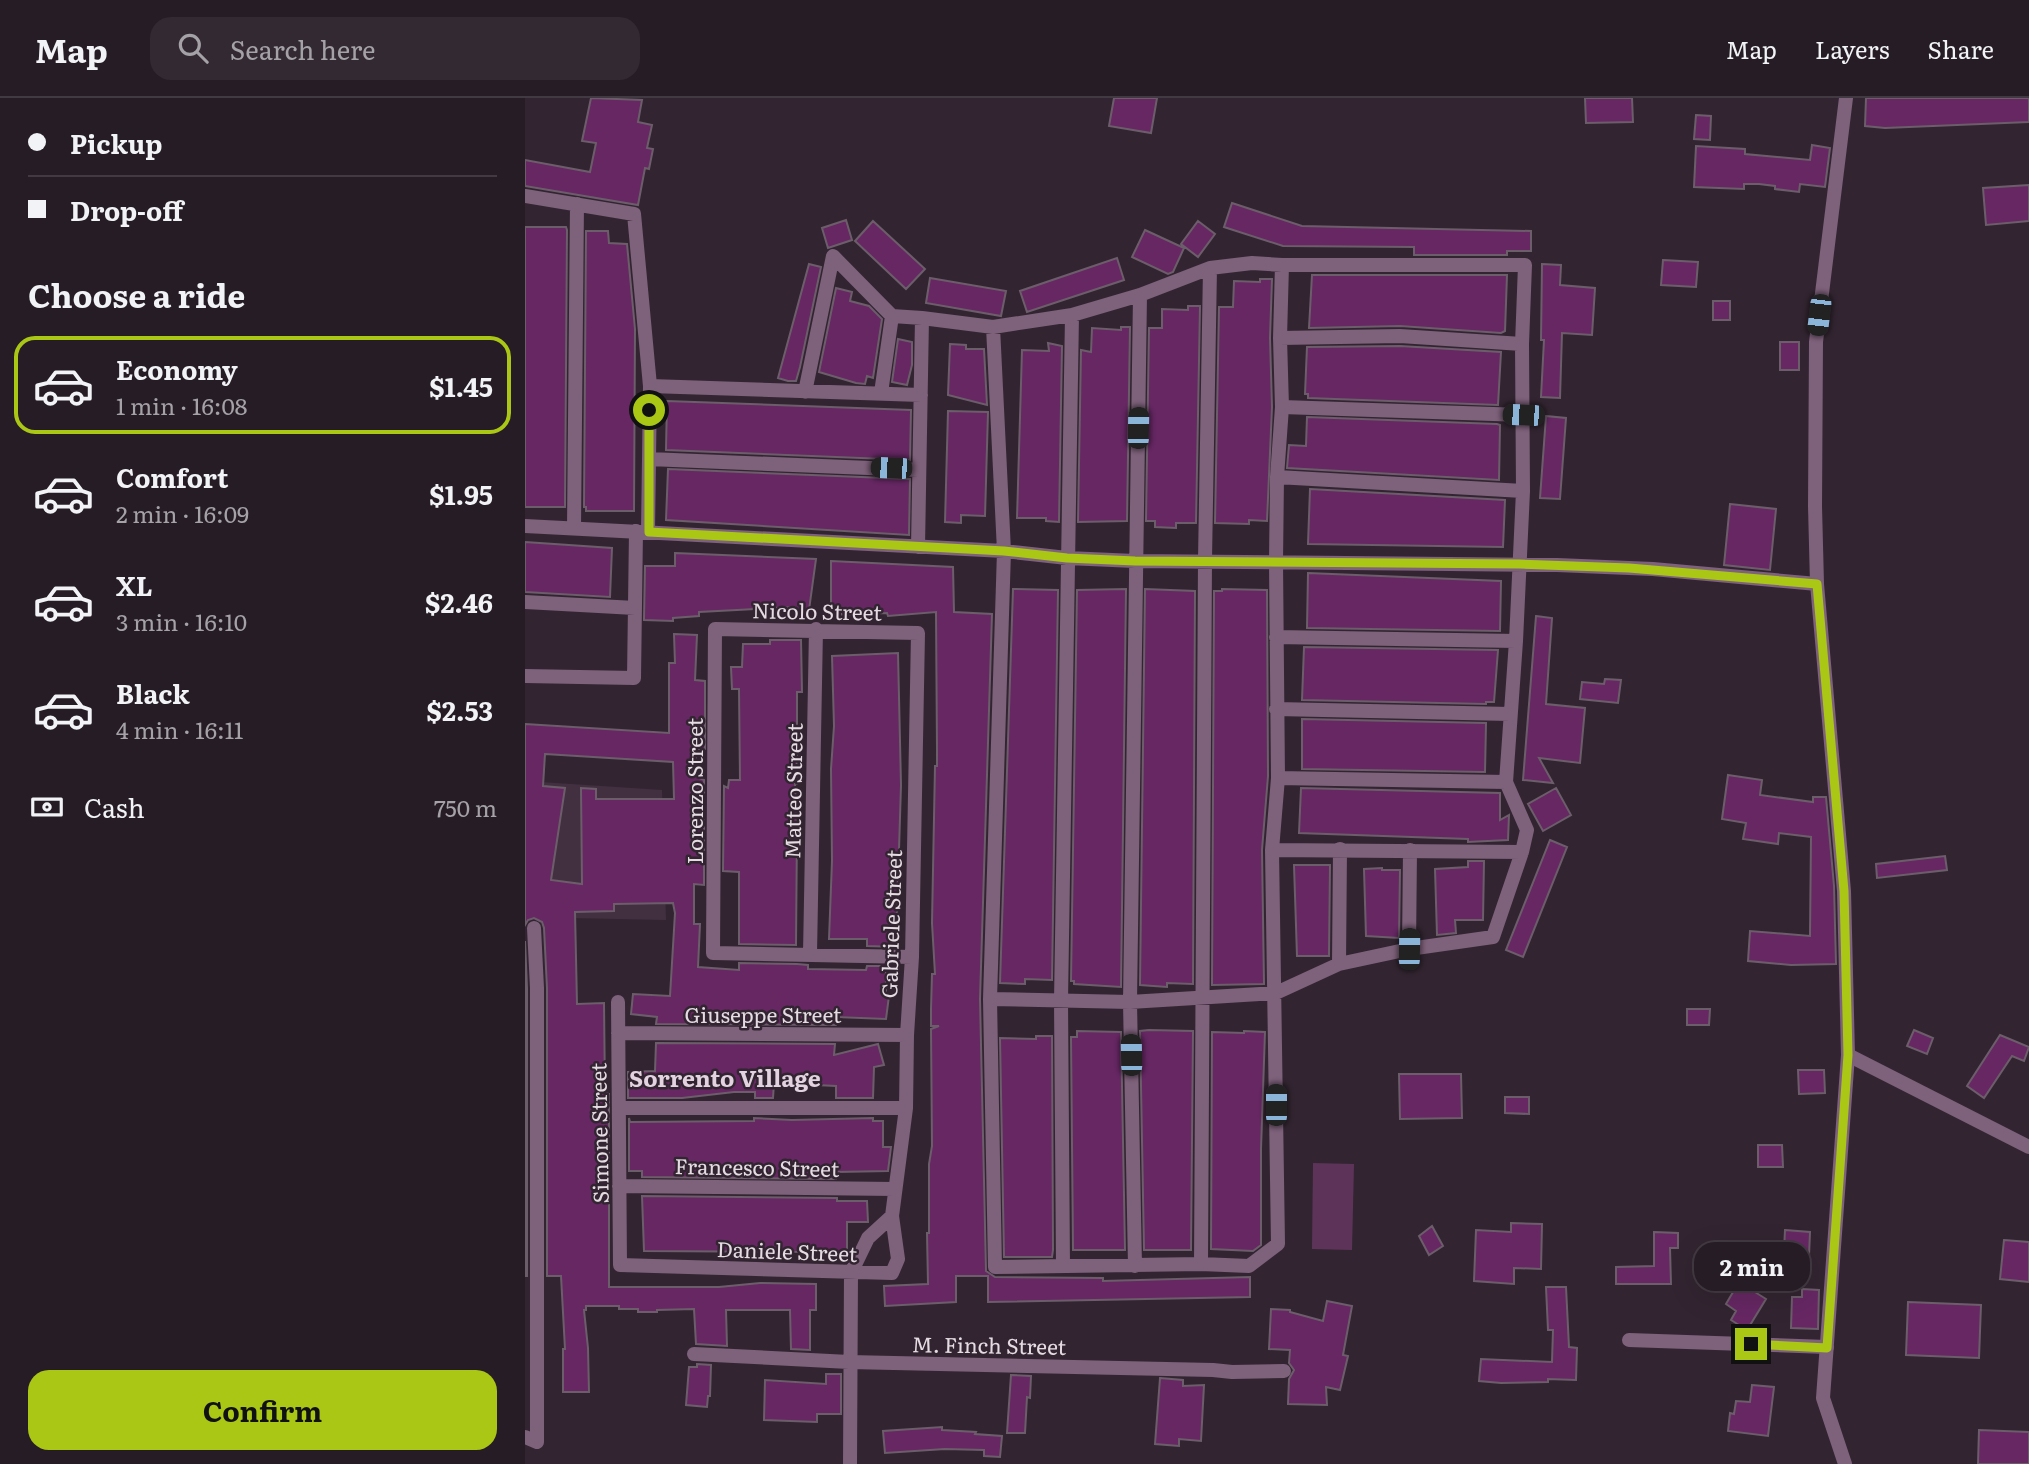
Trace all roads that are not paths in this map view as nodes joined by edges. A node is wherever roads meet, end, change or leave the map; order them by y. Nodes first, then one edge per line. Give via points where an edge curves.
1 (1846, 98) edge
2 (525, 196) edge
3 (577, 204) junction
4 (1282, 265) junction
5 (1210, 268) junction
6 (1140, 295) junction
7 (1072, 315) junction
8 (893, 316) junction
9 (922, 318) junction
10 (993, 327) junction
11 (1280, 338) junction
12 (1522, 344) junction
13 (650, 386) junction
14 (805, 391) junction
15 (881, 393) junction
16 (921, 395) junction
17 (1282, 407) junction
18 (1523, 415) junction
19 (649, 459) junction
20 (919, 470) junction
21 (1277, 477) junction
22 (1523, 491) junction
23 (525, 526) edge
24 (574, 528) junction
25 (642, 532) junction
26 (918, 547) junction
27 (1004, 551) junction
28 (1067, 558) junction
29 (1205, 560) junction
30 (1135, 561) junction
31 (1276, 562) junction
32 (1520, 564) junction
33 (1817, 584) junction
34 (525, 602) edge
35 (635, 608) junction
36 (715, 629) joint
37 (815, 629) junction
38 (918, 633) joint
39 (1276, 637) junction
40 (1516, 641) junction
41 (525, 676) edge
42 (1276, 709) junction
43 (1510, 714) junction
44 (1278, 778) junction
45 (1506, 782) junction
46 (1340, 849) junction
47 (1272, 850) junction
48 (1410, 850) junction
49 (1522, 852) junction
50 (534, 929) dead end
51 (1409, 949) junction
52 (810, 954) junction
53 (912, 957) junction
54 (1339, 964) junction
55 (531, 989) edge
56 (1276, 993) junction
57 (1202, 997) junction
58 (990, 999) junction
59 (1061, 1001) junction
60 (618, 1002) dead end
61 (1130, 1002) junction
62 (618, 1033) junction
63 (907, 1035) junction
64 (1848, 1055) junction
65 (619, 1108) junction
66 (906, 1108) junction
67 (2029, 1147) edge
68 (619, 1186) junction
69 (895, 1189) junction
70 (892, 1216) junction
71 (1201, 1264) junction
72 (620, 1265) joint
73 (1063, 1266) junction
74 (1135, 1266) junction
75 (851, 1277) junction
76 (1629, 1340) dead end
77 (1827, 1348) junction
78 (694, 1354) dead end
79 (849, 1362) junction
80 (1284, 1370) dead end
81 (525, 1437) edge
82 (850, 1464) edge
83 (1845, 1464) edge

1 - 33 street via 1816,342
2 - 3 street
3 - 13 street via 634,214
3 - 24 street
4 - 5 street
4 - 11 street
4 - 12 street via 1525,265
5 - 6 street
5 - 29 street
6 - 7 street
6 - 30 street
7 - 10 street
7 - 28 street
8 - 9 street
8 - 14 street via 833,256
8 - 15 street
9 - 10 street
9 - 16 street
10 - 27 street
11 - 12 street via 1400,336
11 - 17 street
12 - 18 street
13 - 14 street
13 - 19 street
14 - 15 street
15 - 16 street
16 - 20 street
17 - 18 street
17 - 21 street
18 - 22 street
19 - 20 street
19 - 25 street
20 - 26 street
21 - 22 street
21 - 31 street
22 - 32 street
23 - 24 street
24 - 25 street
25 - 26 street
25 - 35 street
26 - 27 street
27 - 28 street
27 - 58 street
28 - 30 street
28 - 59 street
29 - 30 street
29 - 31 street
29 - 57 street
30 - 61 street
31 - 32 street
31 - 39 street
32 - 33 street via 1653,569
32 - 40 street
33 - 64 street via 1844,891
34 - 35 street
35 - 41 street via 634,678
36 - 37 street, Nicolo Street
36 - 52 street, Lorenzo Street via 713,953
37 - 38 street, Nicolo Street
37 - 52 street, Matteo Street
38 - 53 street, Gabriele Street
39 - 40 street
39 - 42 street
40 - 43 street
42 - 43 street
42 - 44 street
43 - 45 street
44 - 45 street
44 - 47 street
45 - 49 street via 1527,830
46 - 47 street
46 - 48 street
46 - 54 street
47 - 56 street
48 - 49 street
48 - 51 street
49 - 51 street via 1493,937
50 - 55 street
51 - 54 street
52 - 53 street
53 - 63 street, Gabriele Street
54 - 56 street
55 - 81 street via 537,1442
56 - 57 street
56 - 71 street via 1278,1244 1249,1266
57 - 61 street
57 - 71 street
58 - 59 street
58 - 73 street via 995,1267
59 - 61 street
59 - 73 street
60 - 62 street, Simone Street
61 - 74 street
62 - 63 street, Giuseppe Street
62 - 65 street, Simone Street
63 - 66 street, Gabriele Street
64 - 67 street
64 - 77 street
65 - 66 street
65 - 68 street, Simone Street
66 - 69 street, Gabriele Street
68 - 69 street, Francesco Street
68 - 72 street, Simone Street
69 - 70 street, Gabriele Street
70 - 75 street via 869,1238
70 - 75 street, Daniele Street via 898,1251 894,1271
71 - 74 street
72 - 75 street, Daniele Street
73 - 74 street
75 - 79 street
76 - 77 street
77 - 83 street via 1823,1398
78 - 79 street, M. Finch Street
79 - 80 street, M. Finch Street
79 - 82 street

